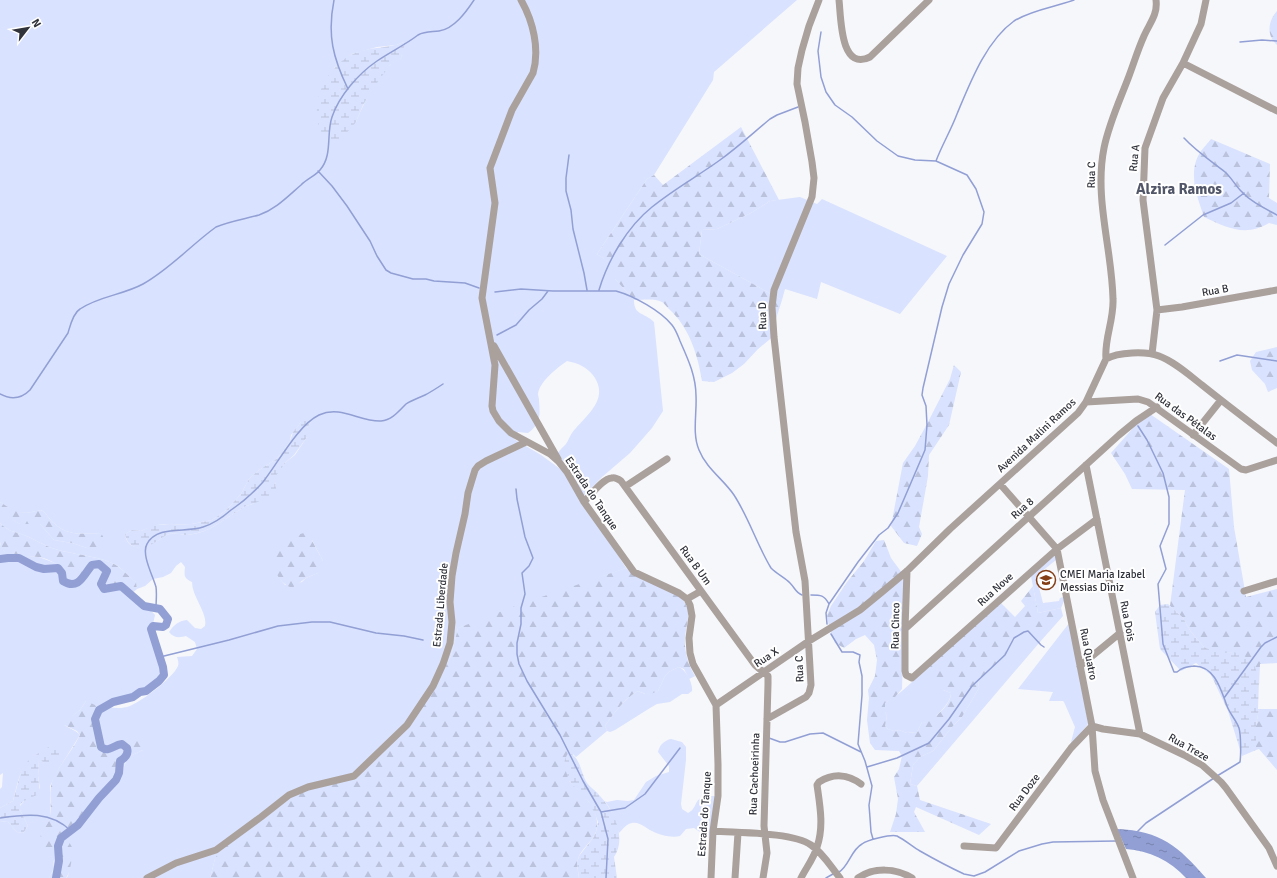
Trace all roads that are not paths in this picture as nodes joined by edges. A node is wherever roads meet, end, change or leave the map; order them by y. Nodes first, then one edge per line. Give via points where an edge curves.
1 (521, 0) edge
2 (819, 0) edge
3 (838, 0) edge
4 (930, 0) edge
5 (1156, 0) edge
6 (1206, 0) edge
7 (1183, 63) junction
8 (1277, 111) edge
9 (1277, 290) edge
10 (1157, 310) junction
11 (491, 340) junction
12 (1152, 354) junction
13 (1106, 359) junction
14 (1221, 400) junction
15 (1086, 402) junction
16 (1157, 407) junction
17 (1193, 435) junction
18 (526, 442) junction
19 (1277, 443) edge
20 (668, 459) dead end
21 (1277, 460) edge
22 (559, 462) junction
23 (1086, 466) junction
24 (1000, 484) junction
25 (626, 486) junction
26 (584, 502) junction
27 (1029, 517) junction
28 (1097, 519) junction
29 (1057, 549) junction
30 (907, 571) junction
31 (1277, 581) edge
32 (701, 591) junction
33 (1244, 591) dead end
34 (687, 600) junction
35 (830, 628) joint
36 (905, 629) junction
37 (1120, 633) junction
38 (809, 641) junction
39 (1080, 666) junction
40 (764, 672) junction
41 (912, 678) joint
42 (716, 705) junction
43 (767, 719) junction
44 (1092, 726) junction
45 (1140, 734) junction
46 (861, 784) dead end
47 (713, 831) junction
48 (738, 833) junction
49 (764, 833) junction
50 (964, 846) dead end
51 (817, 849) junction
52 (1277, 866) edge
53 (147, 878) edge
54 (711, 878) edge
55 (735, 878) edge
56 (763, 878) edge
57 (801, 878) edge
58 (840, 878) edge
59 (858, 878) edge
60 (912, 878) edge
61 (1133, 878) edge

1 - 11 street, Estrada do Tanque via 530,17 536,58 533,73 512,110 490,168 495,203 482,298
2 - 38 street, Rua D via 802,50 797,84 811,155 814,178 812,197 774,290 772,307 796,532 805,581
3 - 4 street via 846,49 854,58 862,60 870,57
5 - 13 street, Rua C via 1155,16 1144,35 1108,132 1102,165 1106,240 1113,301 1105,348
6 - 7 street, Rua A via 1201,24
7 - 8 street
7 - 10 street, Rua A via 1163,98 1145,148 1143,200
9 - 10 street, Rua B
10 - 12 street, Rua A
11 - 18 street, Estrada do Tanque via 495,365 493,411 504,427
11 - 22 street
12 - 13 street via 1122,354
12 - 14 street via 1168,361
13 - 15 street, Avenida Malini Ramos
14 - 17 street
14 - 19 street
15 - 16 street, Rua das Pétalas via 1138,399
15 - 24 street, Avenida Malini Ramos via 1071,420
16 - 17 street, Rua das Pétalas
16 - 23 street, Rua 8 via 1136,421
17 - 21 street, Rua das Pétalas via 1244,470
18 - 22 street, Estrada do Tanque via 550,454
18 - 53 street, Estrada Liberdade via 486,461 475,470 455,561 450,602 450,643 444,664 433,686 407,725 354,776 289,795 220,847 176,863
20 - 25 street
22 - 26 street, Estrada do Tanque
23 - 27 street, Rua 8
23 - 28 street, Rua Dois
24 - 27 street
24 - 30 street, Avenida Malini Ramos
25 - 26 street via 617,479 608,479
25 - 32 street, Rua B Um
26 - 34 street, Estrada do Tanque via 634,572 679,593
27 - 29 street
27 - 36 street, Rua 8
28 - 29 street, Rua Nove
28 - 37 street, Rua Dois
29 - 39 street, Rua Quatro
29 - 41 street, Rua Nove
30 - 35 street, Avenida Malini Ramos via 860,610
30 - 36 street, Rua Cinco
31 - 33 street
32 - 34 street
32 - 40 street, Rua B Um via 755,665
34 - 42 street, Estrada do Tanque via 692,616 689,638 693,664
35 - 38 street, Rua X
36 - 41 street, Rua Cinco via 905,671 906,675
37 - 39 street
37 - 45 street, Rua Dois
38 - 40 street, Rua X
38 - 43 street, Rua C via 809,693
39 - 44 street, Rua Quatro
40 - 42 street, Rua X
40 - 43 street, Rua Cachoeirinha via 768,680
42 - 47 street, Estrada do Tanque via 718,792
43 - 49 street, Rua Cachoeirinha
44 - 45 street, Rua Treze
44 - 50 street, Rua Doze via 1071,748 996,848
44 - 61 street, Rua Quatro via 1095,771 1114,831
45 - 52 street, Rua Treze via 1184,755 1213,774 1269,848
46 - 51 street via 847,776 834,776 818,782 821,820
47 - 48 street
47 - 54 street, Estrada do Tanque
48 - 49 street
48 - 55 street
49 - 51 street via 803,841
49 - 56 street, Rua Cachoeirinha via 767,853
51 - 57 street
51 - 58 street
59 - 60 street via 872,872 890,870 902,872

